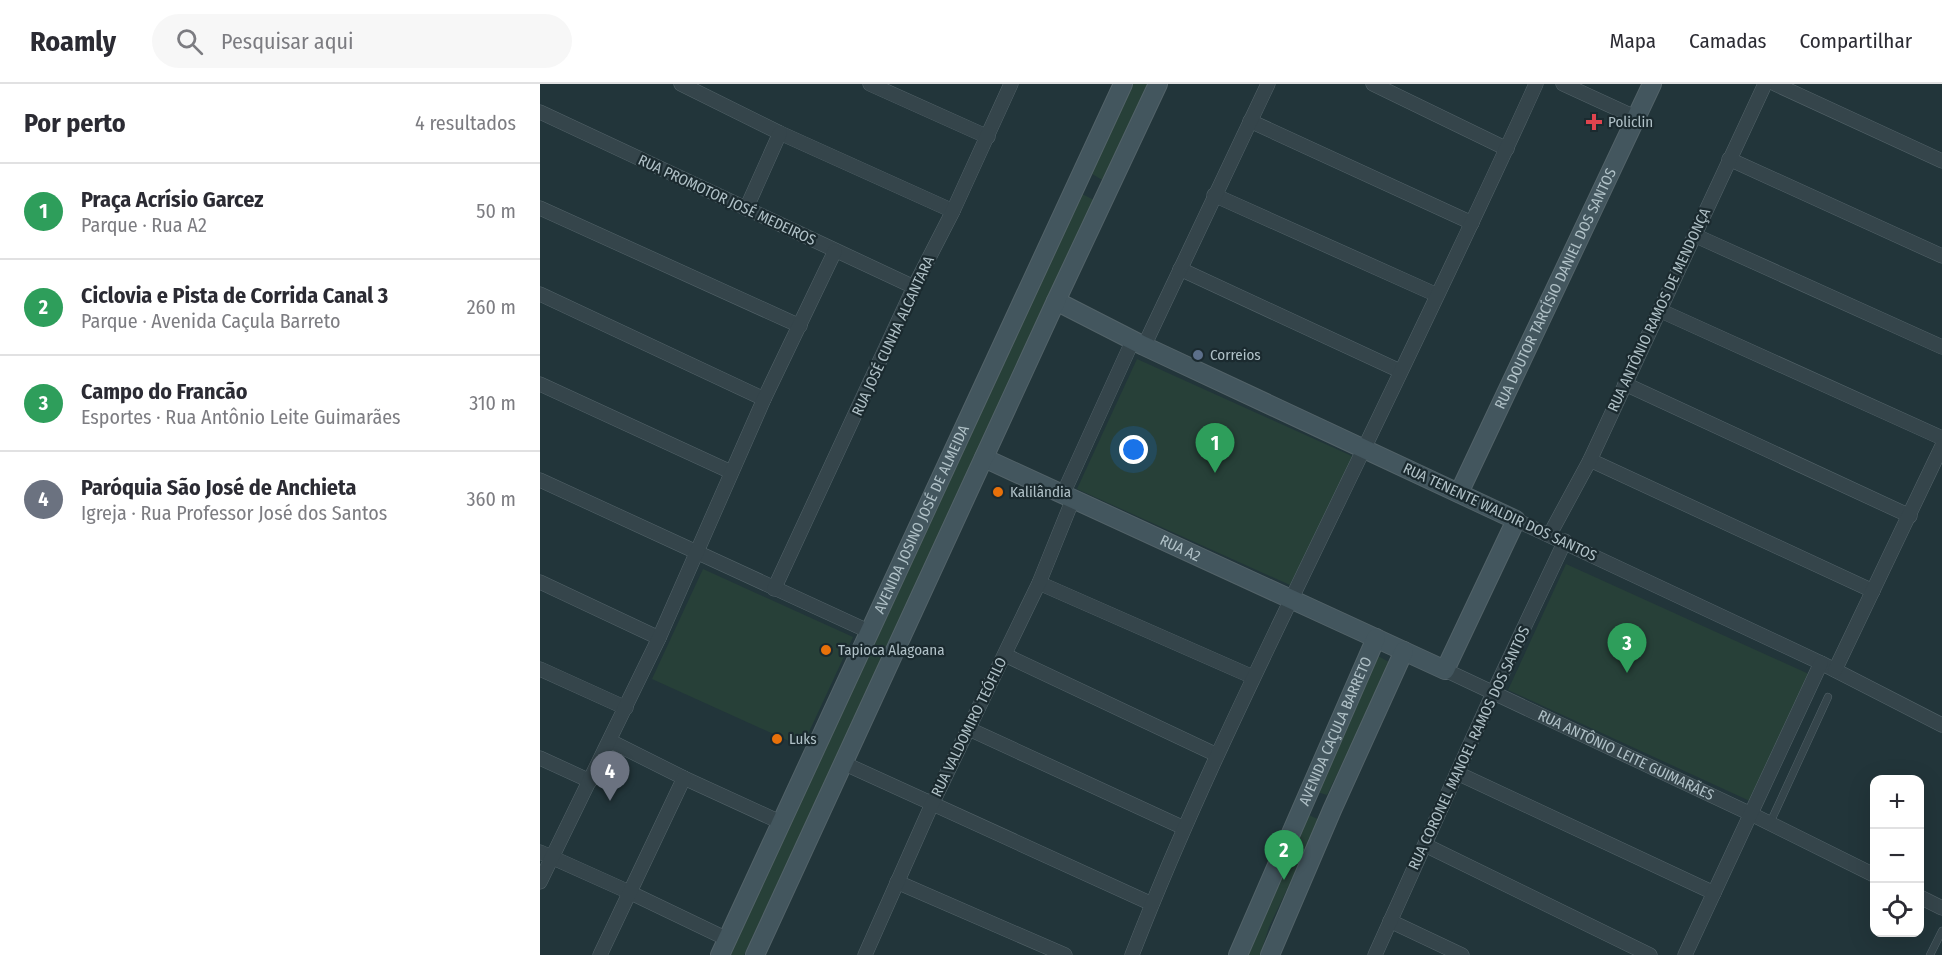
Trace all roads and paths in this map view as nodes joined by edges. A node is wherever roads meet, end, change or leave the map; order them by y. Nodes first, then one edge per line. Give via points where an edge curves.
1 (681, 84) edge
2 (870, 84) edge
3 (1011, 84) edge
4 (1123, 84) edge
5 (1158, 84) edge
6 (1268, 84) edge
7 (1373, 84) edge
8 (1536, 84) edge
9 (1563, 84) edge
10 (1652, 84) edge
11 (1765, 84) edge
12 (1775, 84) edge
13 (1791, 87) edge
14 (540, 112) edge
15 (1637, 118) junction
16 (1250, 121) junction
17 (780, 133) junction
18 (988, 137) junction
19 (1507, 149) junction
20 (1729, 159) junction
21 (1942, 161) edge
22 (1078, 183) junction
23 (1214, 195) junction
24 (1106, 196) junction
25 (540, 208) edge
26 (746, 208) junction
27 (954, 211) junction
28 (1472, 223) junction
29 (1694, 235) junction
30 (835, 252) junction
31 (1942, 256) edge
32 (1180, 269) junction
33 (914, 287) junction
34 (540, 294) edge
35 (1437, 295) junction
36 (1056, 301) junction
37 (1659, 310) junction
38 (801, 326) junction
39 (1138, 343) junction
40 (1942, 347) edge
41 (1400, 371) junction
42 (540, 384) edge
43 (1625, 384) junction
44 (764, 399) junction
45 (1942, 438) edge
46 (1942, 446) edge
47 (1364, 449) junction
48 (984, 458) junction
49 (1590, 460) junction
50 (731, 472) junction
51 (540, 480) edge
52 (1459, 493) junction
53 (1068, 496) junction
54 (1910, 516) junction
55 (1516, 520) junction
56 (1550, 534) junction
57 (1565, 541) junction
58 (698, 553) junction
59 (540, 582) edge
60 (1038, 583) junction
61 (774, 589) junction
62 (1874, 591) junction
63 (1291, 600) junction
64 (868, 631) junction
65 (659, 638) junction
66 (1376, 638) junction
67 (1404, 651) junction
68 (1005, 655) junction
69 (1821, 663) junction
70 (540, 669) edge
71 (1445, 670) junction
72 (1835, 670) junction
73 (1253, 677) junction
74 (1493, 693) junction
75 (1828, 697) dead end
76 (626, 708) junction
77 (1942, 724) edge
78 (969, 729) junction
79 (610, 741) junction
80 (1217, 755) junction
81 (540, 758) edge
82 (843, 763) junction
83 (1457, 773) junction
84 (684, 778) junction
85 (590, 781) junction
86 (1306, 798) junction
87 (932, 804) junction
88 (1332, 810) junction
89 (1751, 814) junction
90 (780, 822) junction
91 (1770, 823) junction
92 (1184, 828) junction
93 (1425, 845) junction
94 (546, 855) edge
95 (1870, 873) edge
96 (540, 882) edge
97 (897, 882) junction
98 (629, 892) junction
99 (1714, 893) junction
100 (1924, 899) edge
101 (1152, 903) junction
102 (1942, 908) edge
103 (1390, 921) junction
104 (1942, 931) edge
105 (723, 947) edge
106 (600, 955) edge
107 (755, 955) edge
108 (865, 955) edge
109 (1065, 955) edge
110 (1132, 955) edge
111 (1238, 955) edge
112 (1270, 955) edge
113 (1375, 955) edge
114 (1462, 955) edge
115 (1650, 955) edge
116 (1685, 955) edge
117 (1930, 955) edge

1 - 17 street
2 - 18 street
3 - 18 street, RUA JOSÉ CUNHA ALCANTARA
4 - 22 street, AVENIDA JOSINO JOSÉ DE ALMEIDA
5 - 24 street, AVENIDA JOSINO JOSÉ DE ALMEIDA
6 - 16 street, RUA VALDOMIRO TEÓFILO
7 - 19 street
8 - 19 street
9 - 15 street
10 - 15 street, RUA DOUTOR TARCÍSIO DANIEL DOS SANTOS
11 - 20 street, RUA ANTÔNIO RAMOS DE MENDONÇA
12 - 13 street
13 - 21 street
14 - 26 street, RUA PROMOTOR JOSÉ MEDEIROS
15 - 52 street, RUA DOUTOR TARCÍSIO DANIEL DOS SANTOS
16 - 23 street, RUA VALDOMIRO TEÓFILO
16 - 28 street
17 - 26 street
17 - 27 street
18 - 27 street, RUA JOSÉ CUNHA ALCANTARA
19 - 28 street
20 - 29 street, RUA ANTÔNIO RAMOS DE MENDONÇA
20 - 31 street
22 - 24 street via 1095,186
22 - 64 street, AVENIDA JOSINO JOSÉ DE ALMEIDA
23 - 32 street, RUA VALDOMIRO TEÓFILO
23 - 35 street
24 - 36 street, AVENIDA JOSINO JOSÉ DE ALMEIDA
25 - 38 street
26 - 30 street, RUA PROMOTOR JOSÉ MEDEIROS
27 - 33 street, RUA JOSÉ CUNHA ALCANTARA
28 - 35 street
29 - 37 street, RUA ANTÔNIO RAMOS DE MENDONÇA
29 - 40 street
30 - 33 street, RUA PROMOTOR JOSÉ MEDEIROS
30 - 38 street
32 - 39 street, RUA VALDOMIRO TEÓFILO
32 - 41 street
33 - 61 street, RUA JOSÉ CUNHA ALCANTARA
34 - 44 street
35 - 41 street
36 - 39 street, RUA TENENTE WALDIR DOS SANTOS
36 - 48 street, AVENIDA JOSINO JOSÉ DE ALMEIDA
37 - 43 street, RUA ANTÔNIO RAMOS DE MENDONÇA
37 - 45 street
38 - 44 street
39 - 47 street, RUA TENENTE WALDIR DOS SANTOS
39 - 53 street, RUA VALDOMIRO TEÓFILO
41 - 47 street
42 - 50 street
43 - 49 street, RUA ANTÔNIO RAMOS DE MENDONÇA
43 - 54 street
44 - 50 street
46 - 54 street
47 - 52 street, RUA TENENTE WALDIR DOS SANTOS
47 - 63 street
48 - 53 street, RUA A2
48 - 82 street, AVENIDA JOSINO JOSÉ DE ALMEIDA
49 - 56 street, RUA ANTÔNIO RAMOS DE MENDONÇA
49 - 62 street
50 - 58 street
51 - 58 street
52 - 55 street, RUA TENENTE WALDIR DOS SANTOS
53 - 60 street, RUA VALDOMIRO TEÓFILO
53 - 63 street, RUA A2
54 - 62 street
55 - 56 street, RUA TENENTE WALDIR DOS SANTOS
55 - 71 street
56 - 57 street, RUA TENENTE WALDIR DOS SANTOS
57 - 69 street, RUA TENENTE WALDIR DOS SANTOS
57 - 74 street, RUA CORONEL MANOEL RAMOS DOS SANTOS
58 - 61 street
58 - 65 street
59 - 65 street
60 - 68 street, RUA VALDOMIRO TEÓFILO
60 - 73 street
61 - 64 street
62 - 72 street
63 - 66 street, RUA A2
63 - 73 street
64 - 90 street, AVENIDA JOSINO JOSÉ DE ALMEIDA
65 - 76 street
66 - 67 street, RUA ANTÔNIO LEITE GUIMARÃES
66 - 86 street, AVENIDA CAÇULA BARRETO
67 - 71 street, RUA ANTÔNIO LEITE GUIMARÃES
67 - 88 street, AVENIDA CAÇULA BARRETO
68 - 78 street, RUA VALDOMIRO TEÓFILO
68 - 80 street
69 - 72 street, RUA TENENTE WALDIR DOS SANTOS
69 - 89 street
70 - 76 street
71 - 74 street, RUA ANTÔNIO LEITE GUIMARÃES
72 - 77 street, RUA TENENTE WALDIR DOS SANTOS
73 - 80 street
74 - 83 street, RUA CORONEL MANOEL RAMOS DOS SANTOS
74 - 89 street, RUA ANTÔNIO LEITE GUIMARÃES
75 - 91 lane
76 - 79 street
78 - 87 street, RUA VALDOMIRO TEÓFILO
78 - 92 street
79 - 84 street
79 - 85 street
80 - 92 street
81 - 85 street
82 - 87 street
82 - 107 street, AVENIDA JOSINO JOSÉ DE ALMEIDA
83 - 93 street, RUA CORONEL MANOEL RAMOS DOS SANTOS
83 - 99 street
84 - 90 street
84 - 98 street
85 - 94 street
86 - 88 street
86 - 111 street, AVENIDA CAÇULA BARRETO
87 - 97 street, RUA VALDOMIRO TEÓFILO
87 - 101 street
88 - 112 street, AVENIDA CAÇULA BARRETO
89 - 91 street, RUA ANTÔNIO LEITE GUIMARÃES
89 - 99 street
90 - 105 street, AVENIDA JOSINO JOSÉ DE ALMEIDA
91 - 95 street, RUA ANTÔNIO LEITE GUIMARÃES
92 - 101 street
93 - 103 street, RUA CORONEL MANOEL RAMOS DOS SANTOS
93 - 115 street
94 - 96 street
94 - 98 street
97 - 108 street, RUA VALDOMIRO TEÓFILO
97 - 109 street
98 - 105 street
98 - 106 street
99 - 116 street
100 - 102 street
101 - 110 street
103 - 113 street, RUA CORONEL MANOEL RAMOS DOS SANTOS
103 - 114 street
104 - 117 lane

